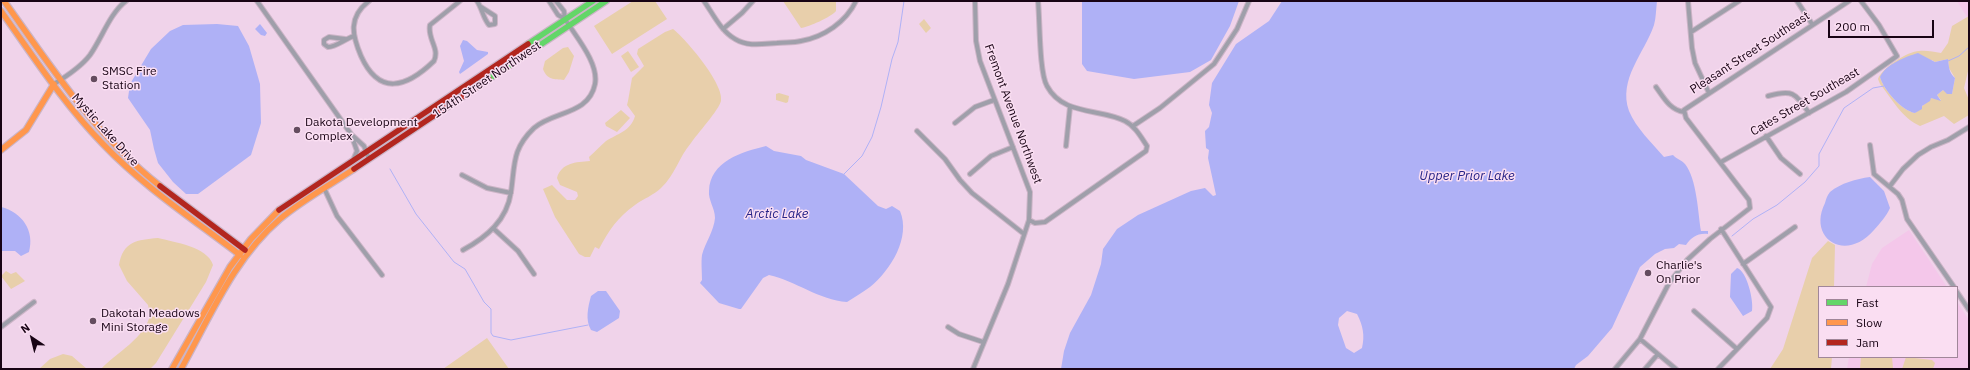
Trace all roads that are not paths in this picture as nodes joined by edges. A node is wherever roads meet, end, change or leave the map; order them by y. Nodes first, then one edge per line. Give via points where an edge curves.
1 (4, 1) edge
2 (126, 1) edge
3 (257, 1) edge
4 (369, 1) edge
5 (460, 1) edge
6 (477, 1) edge
7 (549, 1) edge
8 (556, 1) edge
9 (593, 1) edge
10 (606, 1) edge
11 (704, 1) edge
12 (753, 1) edge
13 (856, 1) edge
14 (975, 1) edge
15 (1038, 1) edge
16 (1249, 1) edge
17 (1688, 1) edge
18 (1739, 1) edge
19 (1797, 1) edge
20 (1849, 1) edge
21 (1861, 1) edge
22 (481, 7) junction
23 (1, 11) edge
24 (565, 19) junction
25 (1812, 24) junction
26 (569, 26) junction
27 (723, 29) junction
28 (1691, 32) junction
29 (354, 36) junction
30 (345, 39) junction
31 (61, 80) junction
32 (54, 84) junction
33 (1656, 87) dead end
34 (1709, 93) junction
35 (1768, 96) dead end
36 (994, 100) junction
37 (1070, 107) junction
38 (1684, 111) junction
39 (1809, 113) junction
40 (955, 123) dead end
41 (1133, 126) junction
42 (1969, 127) edge
43 (917, 131) dead end
44 (351, 134) junction
45 (1766, 136) junction
46 (1870, 145) dead end
47 (1066, 146) dead end
48 (1013, 147) junction
49 (1, 150) edge
50 (366, 151) junction
51 (369, 159) junction
52 (350, 162) junction
53 (1721, 162) junction
54 (970, 174) dead end
55 (1800, 174) dead end
56 (462, 175) dead end
57 (1890, 186) junction
58 (324, 188) junction
59 (511, 193) junction
60 (1029, 220) junction
61 (1795, 227) dead end
62 (494, 229) junction
63 (1722, 230) junction
64 (1024, 234) junction
65 (242, 248) junction
66 (463, 250) dead end
67 (248, 252) junction
68 (238, 254) junction
69 (244, 258) junction
70 (1743, 264) junction
71 (534, 274) dead end
72 (382, 275) dead end
73 (1953, 286) edge
74 (1958, 294) edge
75 (34, 302) dead end
76 (1969, 310) edge
77 (1694, 311) dead end
78 (1, 327) edge
79 (948, 327) dead end
80 (1640, 339) junction
81 (983, 342) junction
82 (1737, 349) junction
83 (1658, 354) junction
84 (172, 369) edge
85 (181, 369) edge
86 (973, 369) edge
87 (1615, 369) edge
88 (1645, 369) edge
89 (1676, 369) edge
90 (1718, 369) edge

1 - 31 street, Mystic Lake Drive
2 - 31 street via 118,9 89,56
3 - 44 street
4 - 29 street via 357,14 353,27
5 - 29 street via 430,26 430,36 436,50 434,61 403,82 390,84 373,76 367,70
6 - 22 street
7 - 24 street via 558,15
8 - 24 street via 564,11
9 - 24 street, 154th Street Northwest
10 - 26 street, 154th Street Northwest
11 - 27 street
12 - 27 street
13 - 27 street via 842,20 829,30 814,38 800,41 752,44 739,41
14 - 36 street, Fremont Avenue Northwest via 976,40 980,61
15 - 37 street via 1043,74 1047,86
16 - 41 street via 1237,29 1214,64 1160,108
17 - 28 street
18 - 28 street
19 - 25 street
20 - 25 street, Pleasant Street Southeast
21 - 39 street, Cates Street Southeast via 1897,56 1846,92
22 - 22 street via 486,23 495,24 495,16
23 - 32 street, Mystic Lake Drive
24 - 26 street
24 - 50 street, 154th Street Northwest
25 - 34 street, Pleasant Street Southeast
26 - 51 street, 154th Street Northwest
26 - 59 street via 595,69 594,88 583,104 543,122 523,141 514,162
28 - 34 street via 1695,63
29 - 30 street
30 - 30 street via 329,37 324,40 324,44 330,48
31 - 32 street
31 - 65 street, Mystic Lake Drive via 111,141 146,175
32 - 49 street via 26,130
32 - 68 street, Mystic Lake Drive via 77,115 119,160 164,199
33 - 38 street via 1670,106 1678,111
34 - 38 street, Pleasant Street Southeast
35 - 39 street via 1790,92 1798,96
36 - 40 street via 975,107
36 - 48 street, Fremont Avenue Northwest
37 - 41 street via 1125,121
37 - 47 street
38 - 53 street via 1686,118
39 - 45 street, Cates Street Southeast
41 - 60 street via 1147,146 1146,151 1045,222 1035,223
42 - 57 street via 1918,155
43 - 64 street via 945,159 972,193
44 - 50 street
44 - 52 street via 357,151
45 - 53 street, Cates Street Southeast
45 - 55 street via 1781,158
46 - 57 street via 1874,174
48 - 54 street via 991,156
48 - 60 street, Fremont Avenue Northwest via 1030,192
50 - 51 street
50 - 52 street, 154th Street Northwest
51 - 58 street, 154th Street Northwest
52 - 65 street, 154th Street Northwest via 285,206
53 - 63 street via 1749,200 1750,208
56 - 59 street via 487,188
57 - 73 street via 1902,200 1907,219
58 - 67 street, 154th Street Northwest via 281,218
58 - 72 street via 337,216
59 - 62 street via 505,213
60 - 64 street, Fremont Avenue Northwest
61 - 70 street
62 - 66 street
62 - 71 street via 518,251
63 - 70 street
63 - 80 street via 1687,260 1669,283
64 - 81 street, Fremont Avenue Northwest via 1008,284
65 - 67 street, Mystic Lake Drive
65 - 68 street, 154th Street Northwest
67 - 69 street, 154th Street Northwest
68 - 69 street, Mystic Lake Drive
68 - 84 street, 154th Street Northwest
69 - 85 street, 154th Street Northwest
70 - 82 street via 1771,307 1767,318
74 - 76 street
75 - 78 street
77 - 82 street
79 - 81 street via 959,334
80 - 83 street
80 - 87 street
81 - 86 street, Fremont Avenue Northwest
82 - 90 street
83 - 88 street
83 - 89 street

